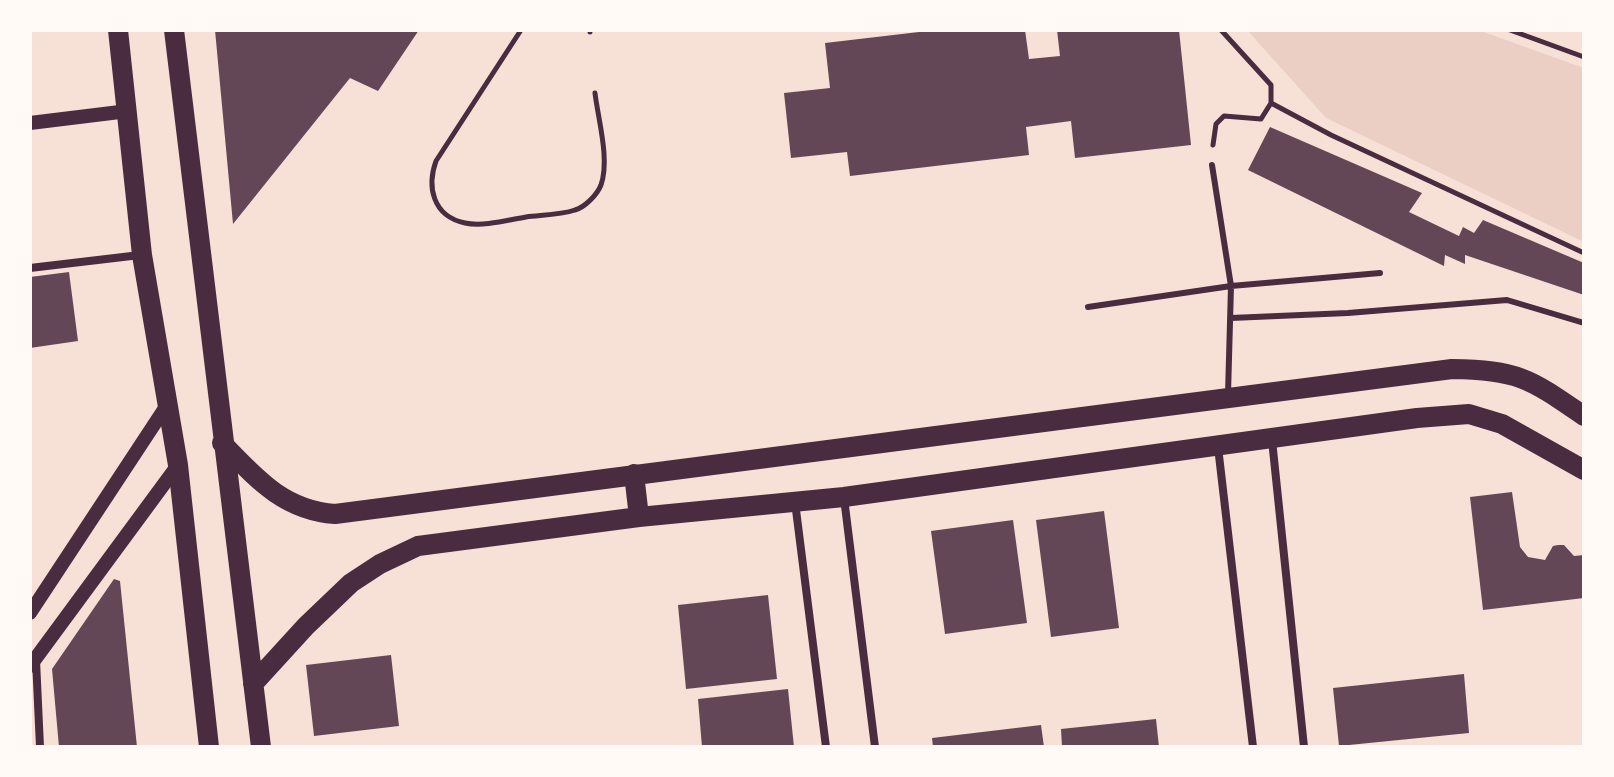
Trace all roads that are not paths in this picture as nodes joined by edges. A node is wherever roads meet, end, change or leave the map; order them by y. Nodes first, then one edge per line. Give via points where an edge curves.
1 (118, 30) edge
2 (174, 30) edge
3 (128, 111) junction
4 (30, 123) edge
5 (1212, 165) road end
6 (142, 255) junction
7 (30, 268) edge
8 (1380, 273) dead end
9 (1231, 286) junction
10 (1088, 307) dead end
11 (1231, 318) junction
12 (1584, 323) edge
13 (1228, 398) junction
14 (167, 405) junction
15 (1584, 416) edge
16 (1272, 440) junction
17 (222, 443) junction
18 (1218, 447) junction
19 (178, 465) junction
20 (1584, 470) edge
21 (634, 474) junction
22 (844, 497) junction
23 (795, 502) junction
24 (639, 517) junction
25 (30, 613) edge
26 (33, 662) edge
27 (253, 684) junction
28 (40, 747) edge
29 (209, 747) edge
30 (261, 747) edge
31 (826, 747) edge
32 (875, 747) edge
33 (1253, 747) edge
34 (1304, 747) edge

1 - 3 main road
2 - 17 main road
3 - 4 street
3 - 6 main road
5 - 9 lane
6 - 7 street
6 - 14 main road
8 - 9 lane
9 - 10 lane
9 - 11 lane
11 - 12 lane via 1507,300
11 - 13 lane
13 - 15 main road via 1384,375 1497,369 1533,381
13 - 21 main road
14 - 19 main road
14 - 25 street
16 - 18 main road
16 - 20 main road via 1469,414 1502,424
16 - 34 street
17 - 21 main road via 280,498 303,509 335,514
17 - 27 main road
18 - 22 main road
18 - 33 street
19 - 26 street
19 - 29 main road
21 - 24 main road
22 - 23 main road
22 - 32 street
23 - 24 main road
23 - 31 street
24 - 27 main road via 405,551 351,583
26 - 28 street
27 - 30 main road

